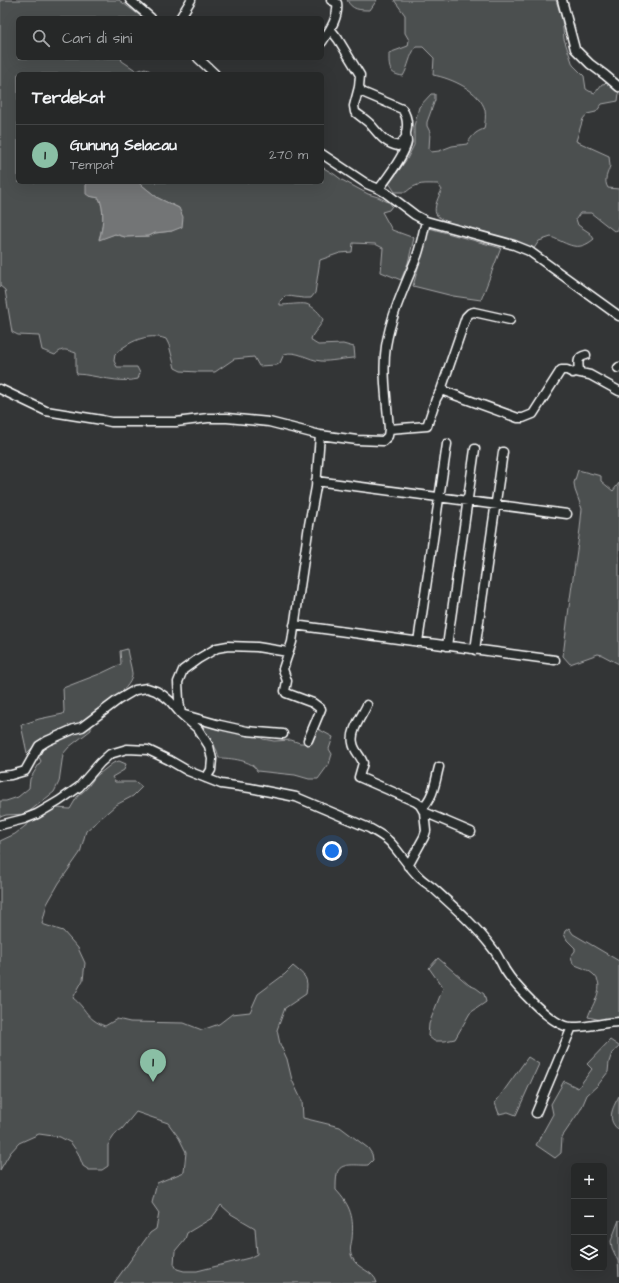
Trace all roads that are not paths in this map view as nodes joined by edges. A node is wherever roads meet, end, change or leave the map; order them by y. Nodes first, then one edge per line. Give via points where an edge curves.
1 (130, 0) edge
2 (190, 0) edge
3 (330, 0) edge
4 (562, 0) edge
5 (148, 16) edge
6 (181, 16) edge
7 (331, 30) junction
8 (324, 39) edge
9 (200, 60) edge
10 (212, 72) edge
11 (359, 87) junction
12 (619, 87) edge
13 (406, 137) junction
14 (324, 155) edge
15 (380, 189) junction
16 (426, 221) junction
17 (619, 316) edge
18 (510, 320) dead end
19 (586, 355) dead end
20 (576, 372) junction
21 (0, 389) edge
22 (441, 390) junction
23 (619, 392) edge
24 (619, 398) edge
25 (390, 429) junction
26 (320, 435) junction
27 (447, 444) dead end
28 (475, 449) dead end
29 (503, 452) dead end
30 (316, 481) junction
31 (439, 497) junction
32 (467, 501) junction
33 (495, 505) junction
34 (567, 514) dead end
35 (294, 625) junction
36 (418, 642) junction
37 (447, 646) junction
38 (475, 650) junction
39 (288, 652) junction
40 (555, 660) dead end
41 (367, 705) dead end
42 (181, 714) junction
43 (283, 734) dead end
44 (308, 740) dead end
45 (439, 767) dead end
46 (0, 776) edge
47 (206, 778) junction
48 (423, 810) junction
49 (0, 825) edge
50 (471, 832) dead end
51 (408, 866) junction
52 (619, 1022) edge
53 (572, 1026) junction
54 (536, 1113) dead end

1 - 5 street
2 - 6 street
3 - 7 street via 338,7
4 - 12 street via 575,48 590,64 606,74
7 - 8 street
7 - 11 street via 359,73
9 - 10 street
11 - 13 street via 362,92 403,111 408,125
11 - 13 street via 354,101 355,112 370,123 386,141 398,146
13 - 15 street via 408,141 402,154
14 - 15 street via 367,184
15 - 16 street
16 - 17 street via 529,251
16 - 25 street via 386,347 385,369
18 - 22 street via 474,312 466,317
19 - 20 street via 579,358 579,370
20 - 22 street via 561,370 533,414 523,418
20 - 23 street via 590,374
21 - 26 street via 46,411 111,422 176,422 227,418 269,422
22 - 25 street via 427,426
23 - 24 street
25 - 26 street via 383,441
26 - 30 street
27 - 31 street
28 - 32 street
29 - 33 street
30 - 31 street
30 - 35 street
31 - 32 street
31 - 36 street
32 - 33 street
32 - 37 street
33 - 34 street
33 - 38 street
35 - 36 street
35 - 39 street
36 - 37 street
37 - 38 street
38 - 40 street
39 - 42 street via 228,646 217,648 198,659 183,670 178,682
39 - 44 street via 283,669 287,681 286,692 321,709
41 - 48 street via 352,738 363,763 359,777 416,802
42 - 43 street via 247,731
42 - 46 street via 170,701 156,691 147,688 135,690 82,727 60,734 39,746 25,770
42 - 47 street via 198,729 209,746 211,770
45 - 48 street via 433,793
47 - 49 street via 148,750 127,749 110,754 79,787 59,801 30,816
47 - 51 street via 221,784 296,797 369,828 389,841
48 - 50 street
48 - 51 street via 426,831
51 - 53 street via 484,938 494,949 505,970 531,1001 551,1018 565,1026
52 - 53 street
53 - 54 street

